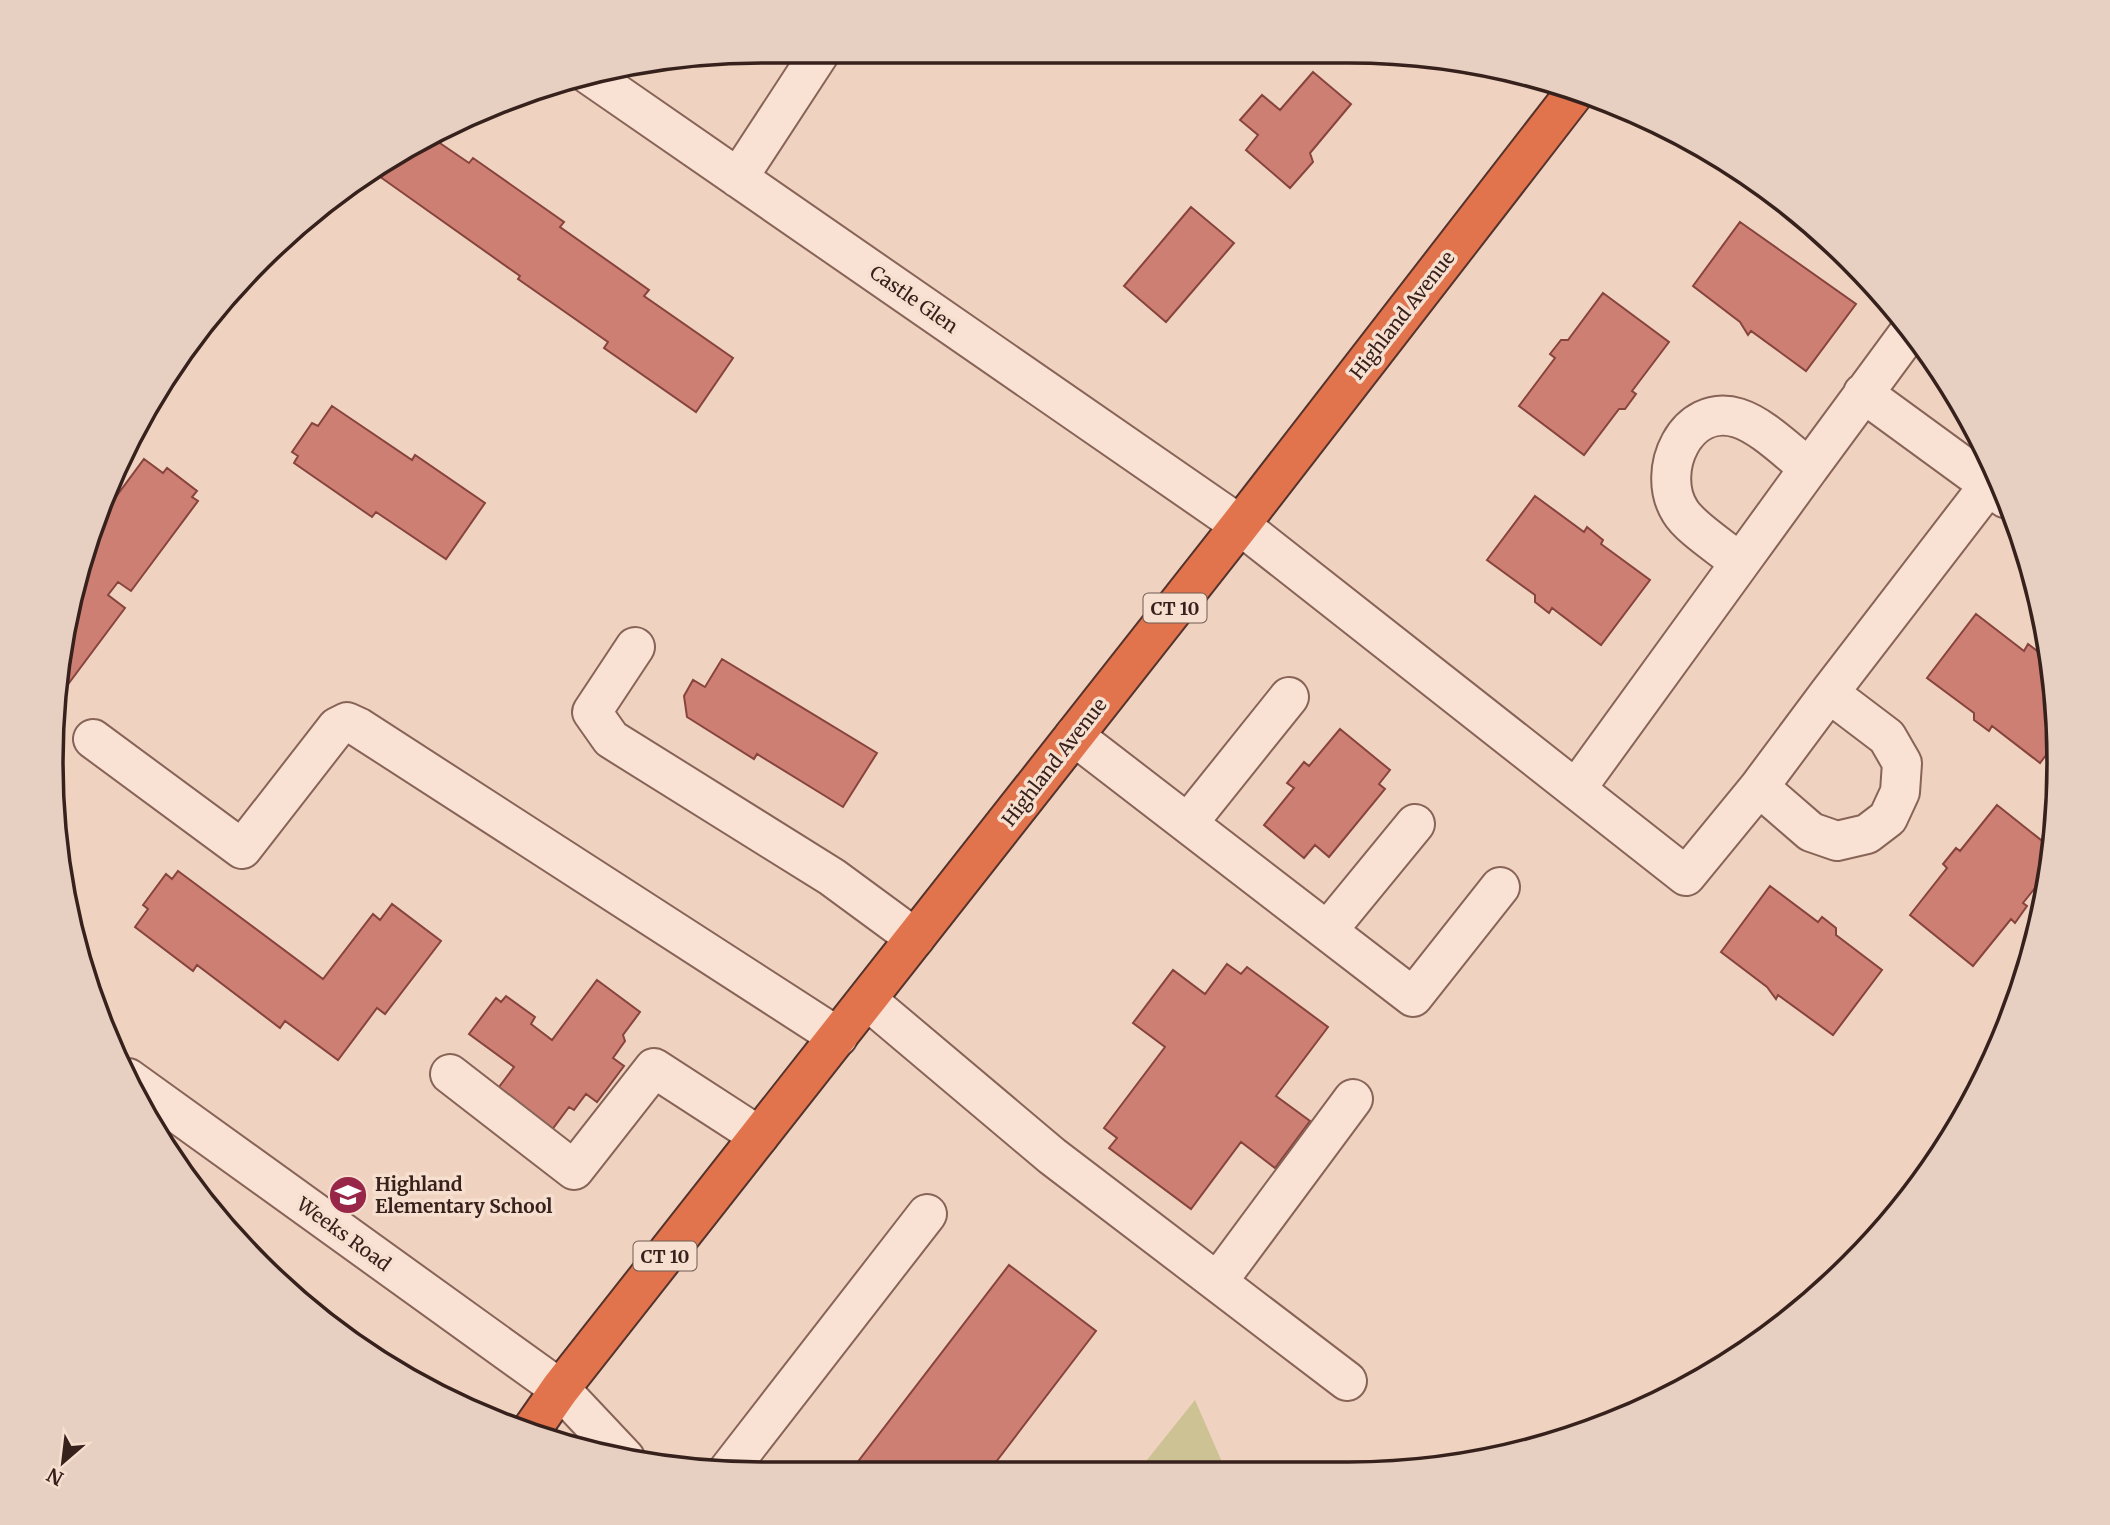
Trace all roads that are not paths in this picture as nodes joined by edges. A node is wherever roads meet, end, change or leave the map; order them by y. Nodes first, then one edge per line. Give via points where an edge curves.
1 (813, 63) edge
2 (600, 82) edge
3 (1570, 99) edge
4 (738, 178) junction
5 (1904, 339) edge
6 (1863, 393) junction
7 (1809, 468) junction
8 (1990, 486) edge
9 (1994, 495) edge
10 (1240, 525) junction
11 (1740, 563) junction
12 (635, 647) dead end
13 (1829, 693) junction
14 (1289, 697) dead end
15 (1074, 736) junction
16 (93, 739) dead end
17 (1759, 787) junction
18 (1576, 789) junction
19 (1188, 823) junction
20 (1415, 824) dead end
21 (1500, 887) dead end
22 (1328, 930) junction
23 (915, 938) junction
24 (867, 1000) junction
25 (838, 1037) junction
26 (450, 1074) dead end
27 (145, 1090) edge
28 (1353, 1099) dead end
29 (759, 1136) junction
30 (927, 1213) dead end
31 (1218, 1281) junction
32 (1347, 1381) dead end
33 (560, 1389) junction
34 (536, 1424) edge
35 (614, 1446) edge
36 (735, 1461) edge

1 - 4 street
2 - 4 street, Castle Glen
3 - 10 highway, Highland Avenue / CT 10
4 - 10 street, Castle Glen
5 - 6 street
6 - 7 street
6 - 8 street
7 - 11 street
7 - 11 street via 1737,418 1706,420 1683,439 1670,466 1673,497 1681,513
9 - 13 street
10 - 15 highway, Highland Avenue / CT 10
10 - 18 street, Castle Glen
11 - 18 street
12 - 23 street via 592,712 611,740 832,877
13 - 17 street
13 - 17 street via 1887,737 1902,763 1900,792 1888,818 1867,834 1837,841 1811,832
14 - 19 street
15 - 19 street
15 - 23 highway, Highland Avenue / CT 10
16 - 25 street via 242,849 337,727 347,722
17 - 18 street, Castle Glen via 1686,876
19 - 22 street
20 - 22 street
21 - 22 street via 1413,997
23 - 24 highway, Highland Avenue / CT 10
24 - 25 highway, Highland Avenue / CT 10
24 - 31 street via 1052,1156
25 - 29 highway, Highland Avenue / CT 10
26 - 29 street via 574,1170 654,1069
27 - 33 street, Weeks Road
28 - 31 street
29 - 33 highway, Highland Avenue / CT 10
30 - 36 street
31 - 32 street
33 - 34 highway, Highland Avenue / CT 10
33 - 35 street, Weeks Road

